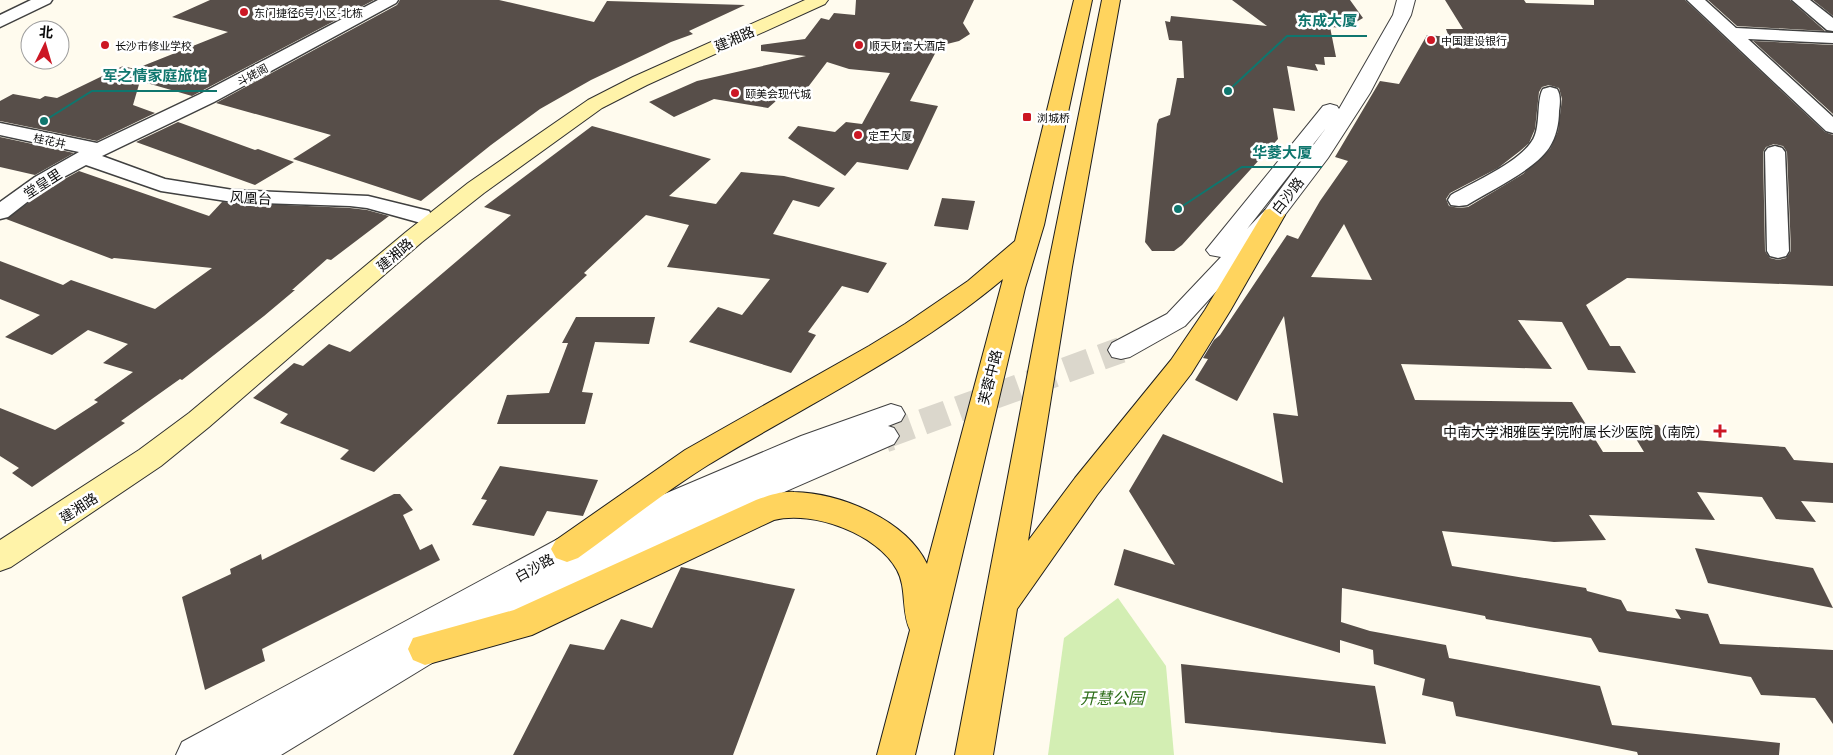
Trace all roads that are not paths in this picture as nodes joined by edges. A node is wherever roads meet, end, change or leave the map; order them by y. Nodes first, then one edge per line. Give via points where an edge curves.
1 (44, 0) edge
2 (390, 0) edge
3 (801, 0) edge
4 (819, 0) edge
5 (1083, 0) edge
6 (1111, 0) edge
7 (1395, 0) edge
8 (1406, 0) edge
9 (1695, 0) edge
10 (1800, 0) edge
11 (0, 22) edge
12 (1833, 26) edge
13 (1731, 33) junction
14 (1833, 38) edge
15 (1550, 93) dead end
16 (1829, 120) edge
17 (0, 129) edge
18 (1775, 152) dead end
19 (92, 153) junction
20 (1459, 200) dead end
21 (0, 212) edge
22 (1273, 215) junction
23 (421, 216) junction
24 (1027, 241) junction
25 (1778, 251) dead end
26 (0, 538) edge
27 (567, 549) junction
28 (0, 557) edge
29 (1000, 607) junction
30 (924, 642) junction
31 (425, 649) junction
32 (195, 755) edge
33 (246, 755) edge
34 (896, 755) edge
35 (974, 755) edge

1 - 11 street
2 - 19 street, 斗姥阁 via 207,98
3 - 23 main road, 建湘路 via 583,100
4 - 28 main road, 建湘路 via 640,81 587,109 476,188 414,237 150,458
5 - 24 main road, 芙蓉中路
6 - 29 main road
7 - 22 street, 白沙路 via 1393,13 1355,68 1346,89 1196,280 1161,313 1119,343 1176,320
8 - 22 street, 白沙路 via 1402,15 1360,93
9 - 13 street
10 - 12 street
13 - 14 street
13 - 16 street
15 - 20 street via 1551,118 1540,147
17 - 19 street, 桂花井
18 - 25 street
19 - 21 street, 堂皇里 via 42,181
19 - 23 street, 风凰台 via 160,185 233,196 368,202
22 - 29 main road via 1182,366 1098,470
23 - 26 main road, 建湘路 via 154,436
24 - 27 main road via 976,288 914,330 696,458
24 - 30 main road, 芙蓉中路 via 1012,288
27 - 31 street, 白沙路 via 810,444 887,425 618,551
27 - 32 street, 白沙路
29 - 35 main road
30 - 31 main road via 922,604 916,581 910,562 895,544 873,528 850,518 826,509 793,504 767,509 520,624
30 - 34 main road, 芙蓉中路
31 - 33 street, 白沙路

